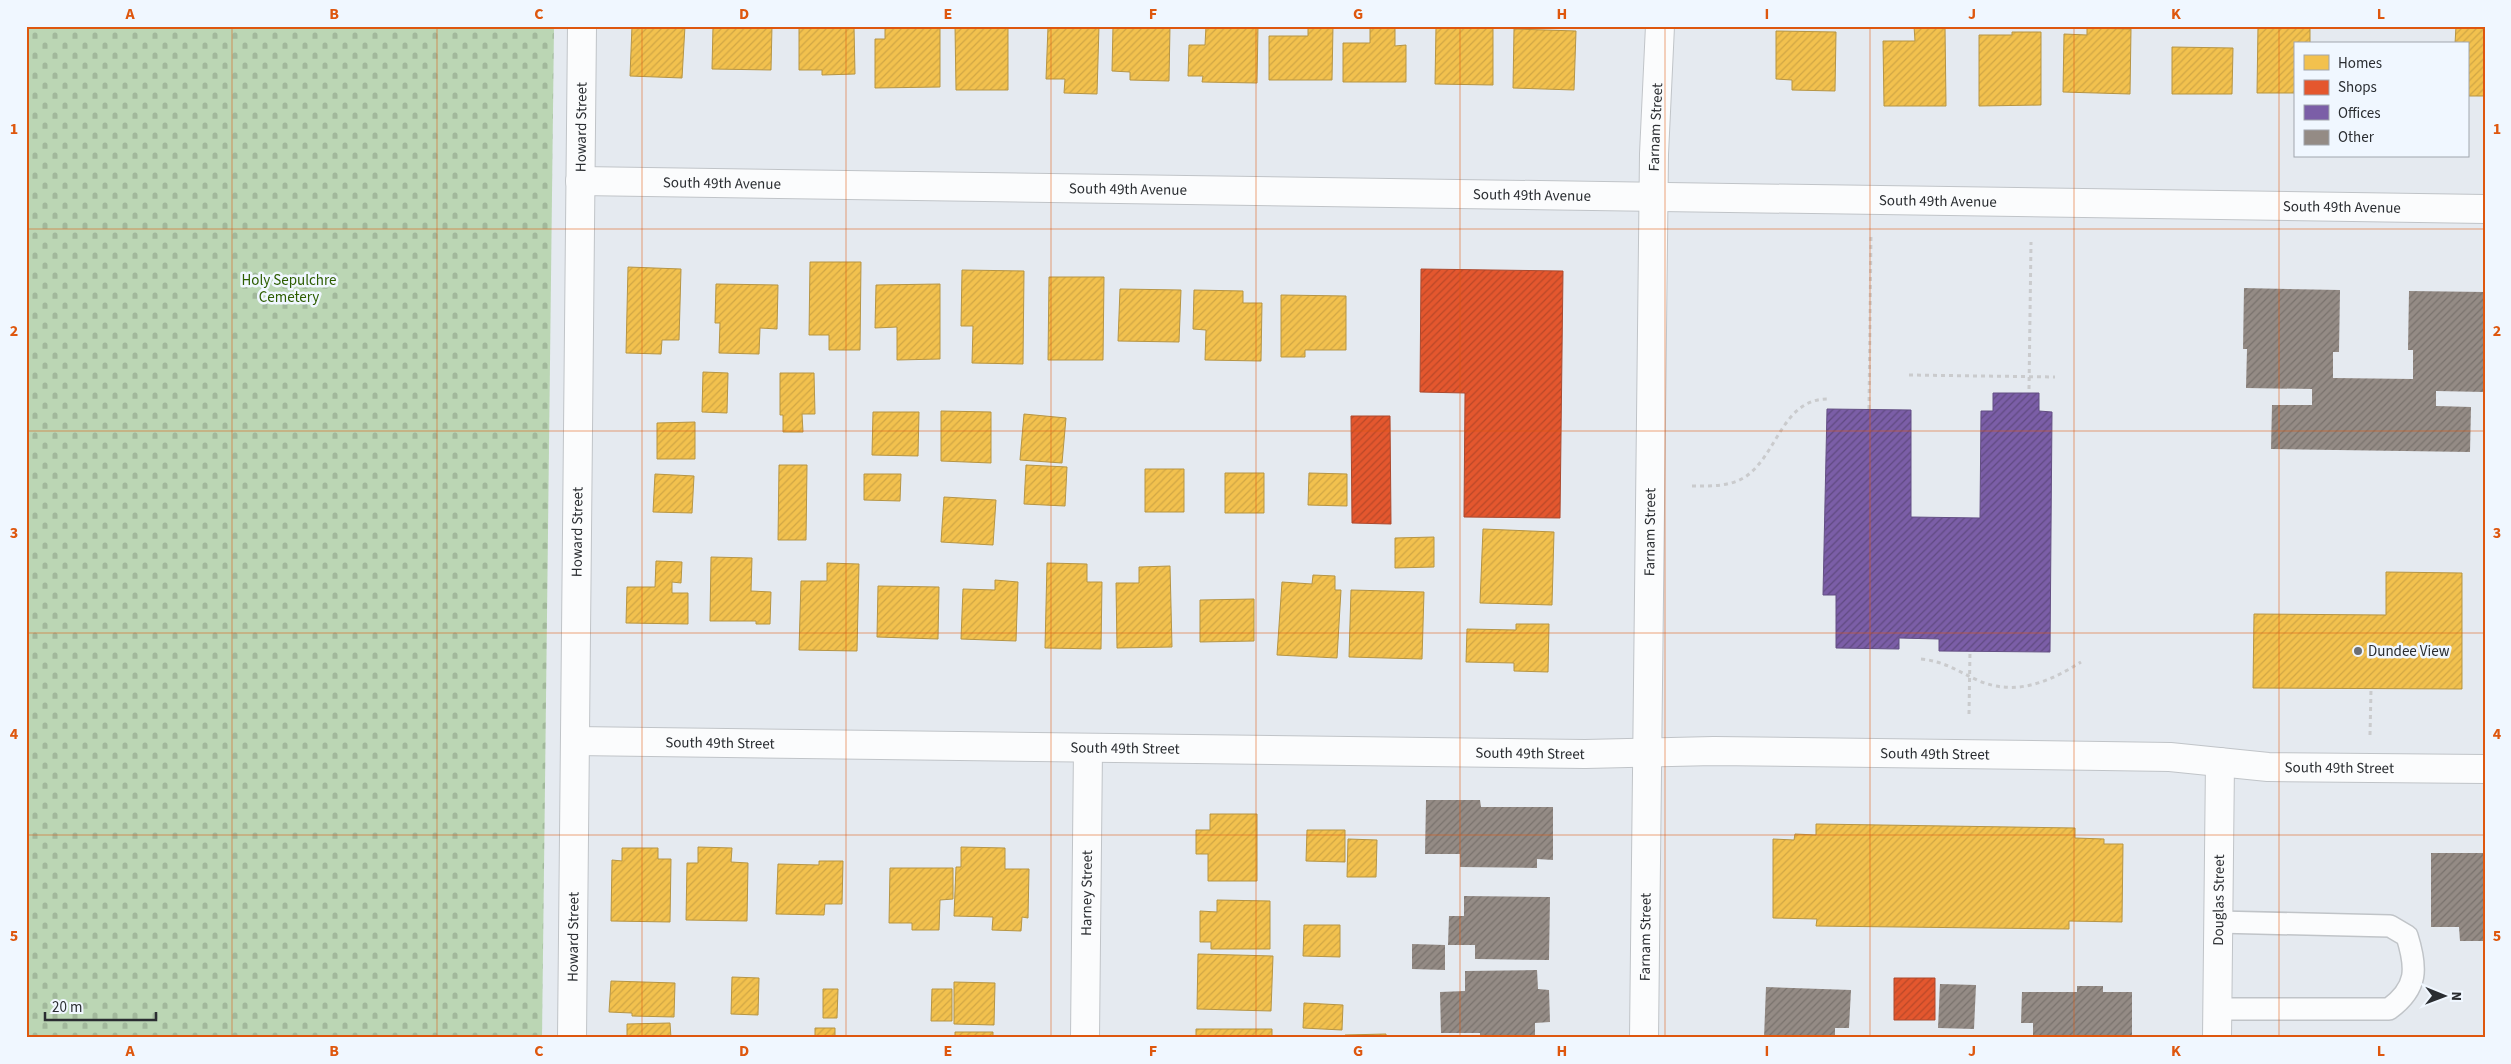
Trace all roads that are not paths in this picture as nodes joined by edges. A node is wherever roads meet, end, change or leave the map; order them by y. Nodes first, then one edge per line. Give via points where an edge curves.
1 (582, 26) edge
2 (1660, 26) edge
3 (580, 181) junction
4 (1654, 198) junction
5 (2485, 209) edge
6 (575, 741) junction
7 (1088, 748) junction
8 (1647, 752) junction
9 (2220, 762) junction
10 (2485, 769) edge
11 (2218, 922) junction
12 (2218, 1009) junction
13 (572, 1038) edge
14 (1085, 1038) edge
15 (1644, 1038) edge
16 (2217, 1038) edge

1 - 3 street, Howard Street
2 - 4 street, Farnam Street
3 - 4 street, South 49th Avenue
3 - 6 street, Howard Street
4 - 5 street, South 49th Avenue
4 - 8 street, Farnam Street
6 - 7 street, South 49th Street
6 - 13 street, Howard Street
7 - 8 street, South 49th Street
7 - 14 street, Harney Street
8 - 9 street, South 49th Street via 2170,757
8 - 15 street, Farnam Street
9 - 10 street, South 49th Street via 2268,767
9 - 11 street, Douglas Street
11 - 12 street, Douglas Street
11 - 12 lane via 2390,926 2407,936 2414,958 2413,980 2402,999 2389,1009
12 - 16 street, Douglas Street

